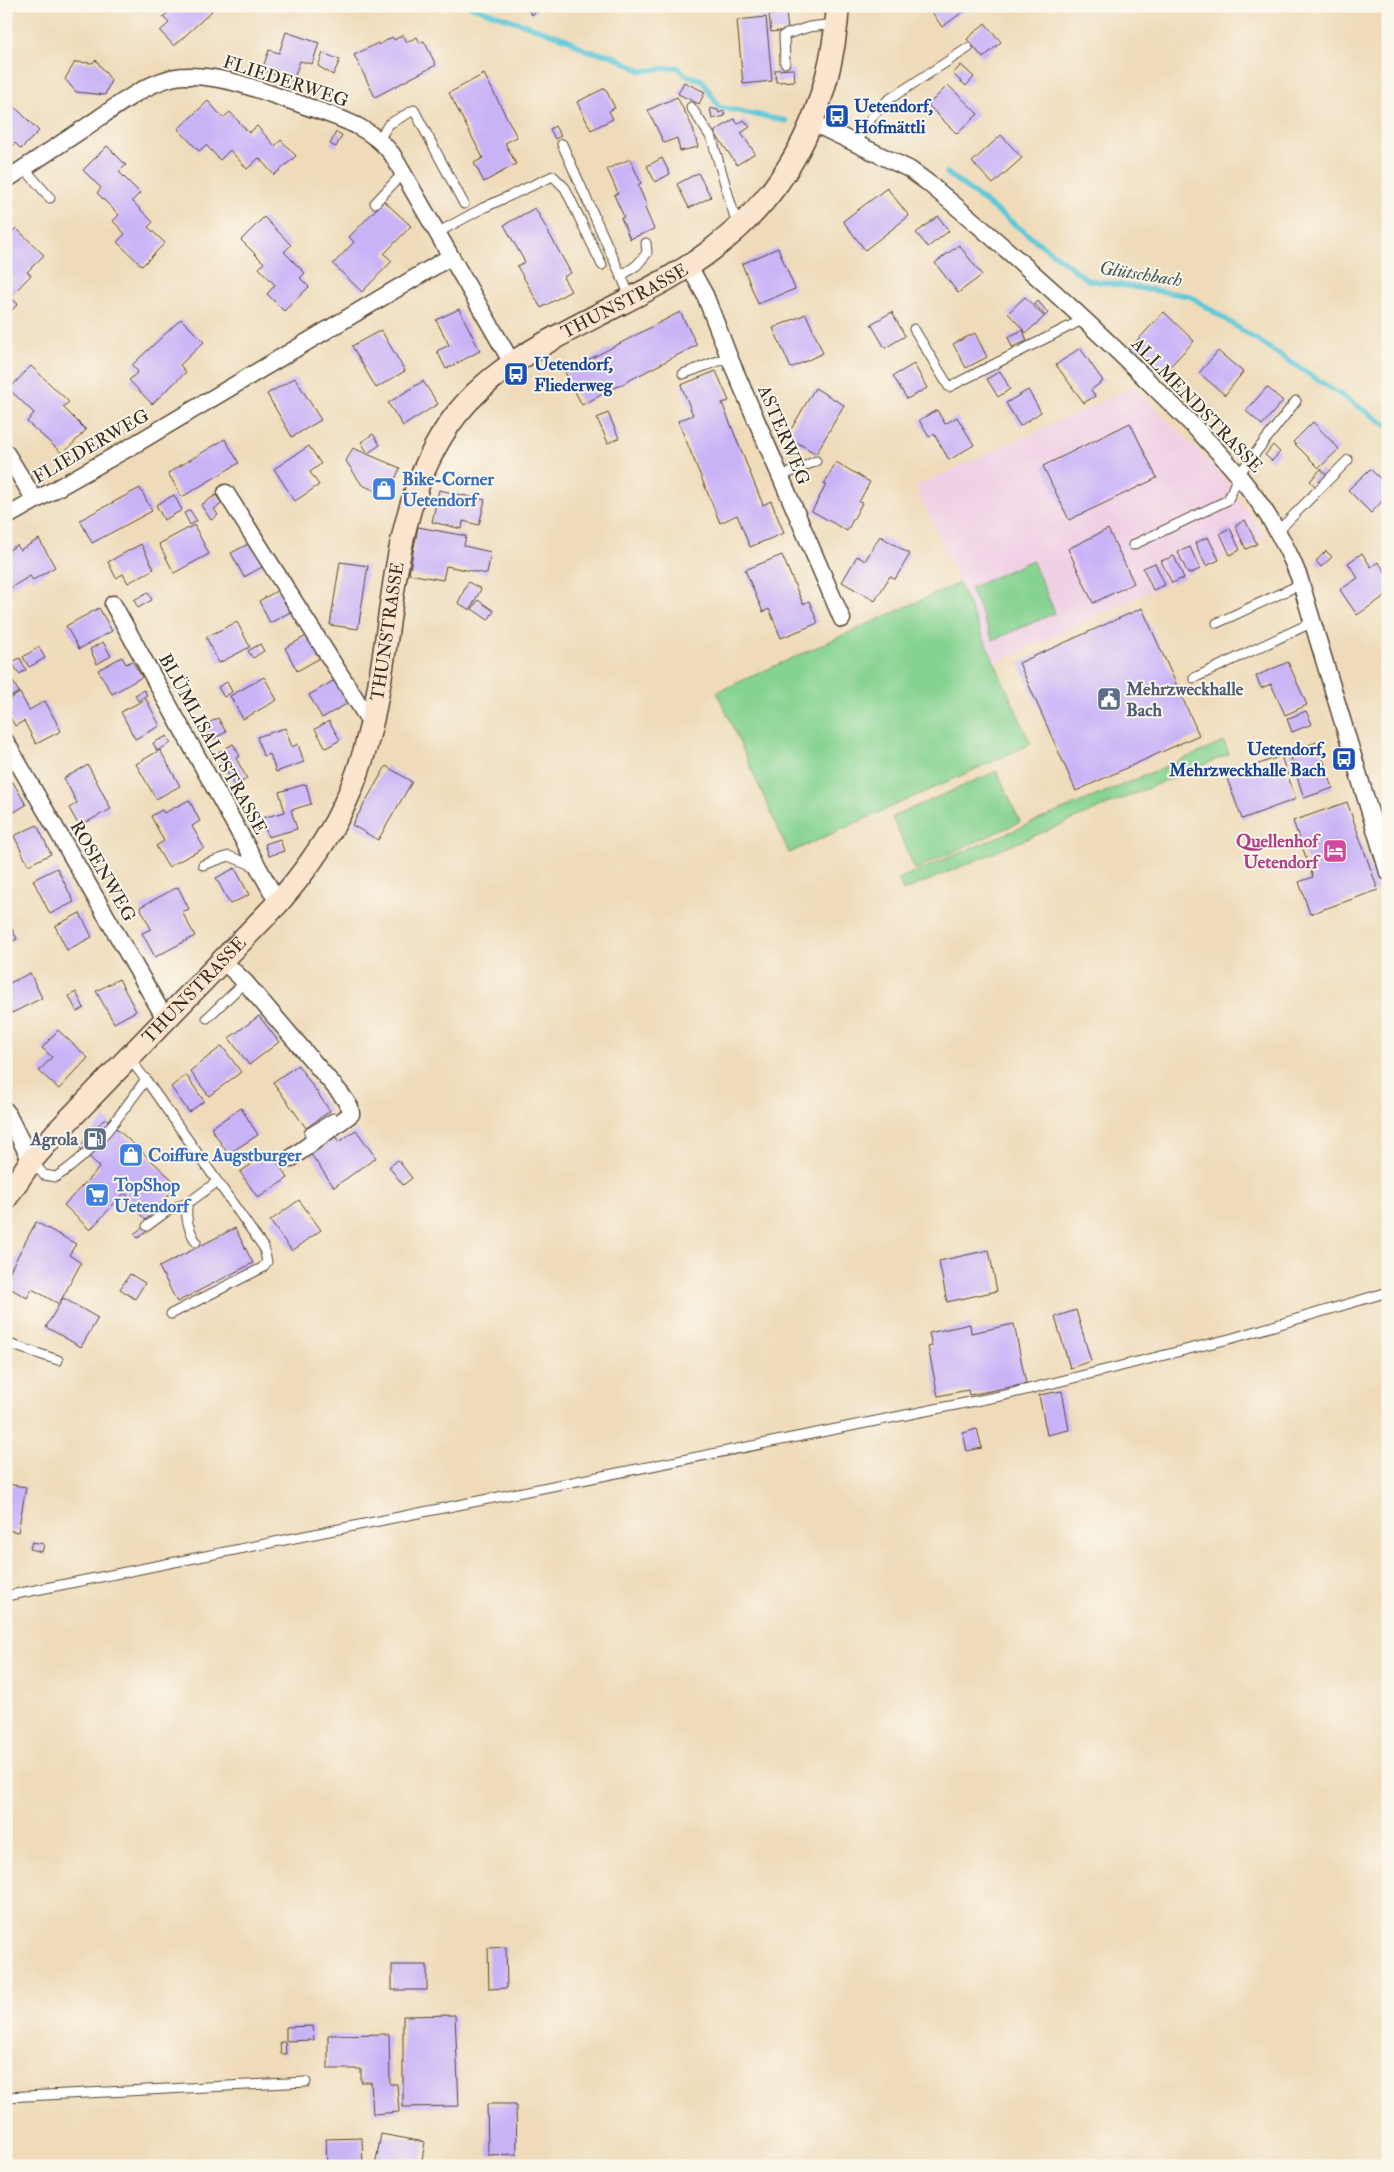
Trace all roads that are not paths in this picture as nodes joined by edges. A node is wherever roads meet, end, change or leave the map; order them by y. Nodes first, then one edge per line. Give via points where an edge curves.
1 (838, 15) edge
2 (968, 48) dead end
3 (785, 63) dead end
4 (691, 107) dead end
5 (813, 123) junction
6 (379, 139) junction
7 (562, 144) dead end
8 (855, 144) junction
9 (24, 168) junction
10 (404, 172) junction
11 (6, 180) edge
12 (50, 198) dead end
13 (375, 203) dead end
14 (464, 204) dead end
15 (738, 228) junction
16 (437, 233) junction
17 (646, 243) dead end
18 (450, 257) junction
19 (602, 265) dead end
20 (689, 266) junction
21 (622, 276) junction
22 (632, 298) junction
23 (1084, 319) junction
24 (914, 329) dead end
25 (728, 357) junction
26 (512, 363) junction
27 (683, 374) dead end
28 (1296, 401) dead end
29 (6, 453) edge
30 (1348, 460) dead end
31 (816, 461) dead end
32 (1239, 474) junction
33 (780, 477) junction
34 (226, 493) dead end
35 (35, 500) junction
36 (6, 517) edge
37 (1278, 531) junction
38 (1133, 546) dead end
39 (1301, 584) junction
40 (113, 604) dead end
41 (842, 619) dead end
42 (1313, 622) junction
43 (1217, 623) dead end
44 (1194, 678) dead end
45 (372, 725) junction
46 (6, 742) edge
47 (1382, 831) edge
48 (203, 865) dead end
49 (257, 867) junction
50 (1388, 872) edge
51 (278, 903) junction
52 (222, 961) junction
53 (245, 982) junction
54 (207, 1018) dead end
55 (166, 1020) junction
56 (128, 1058) junction
57 (146, 1078) junction
58 (350, 1107) junction
59 (6, 1111) edge
60 (310, 1133) dead end
61 (290, 1159) dead end
62 (31, 1161) junction
63 (217, 1182) junction
64 (6, 1198) edge
65 (188, 1203) junction
66 (147, 1226) dead end
67 (196, 1242) dead end
68 (1388, 1292) edge
69 (171, 1314) dead end
70 (6, 1343) edge
71 (58, 1360) dead end
72 (6, 1596) edge
73 (306, 2082) dead end
74 (6, 2097) edge

1 - 3 lane via 784,35
1 - 5 main road, THUNSTRASSE via 830,70
2 - 8 lane via 888,100 874,114
4 - 15 lane via 712,139
5 - 8 street, ALLMENDSTRASSE
5 - 15 main road, THUNSTRASSE via 783,176
6 - 9 street, FLIEDERWEG via 357,125 235,82 208,76 184,76 156,84 133,96
6 - 10 street, FLIEDERWEG
6 - 14 lane via 389,124 414,110
7 - 21 lane
8 - 23 street, ALLMENDSTRASSE via 909,169 927,182
9 - 11 street, FLIEDERWEG
9 - 12 lane
10 - 13 lane
10 - 16 street, FLIEDERWEG
15 - 20 main road, THUNSTRASSE
16 - 18 street, FLIEDERWEG
16 - 19 lane via 553,176 565,188
17 - 21 lane via 647,254
18 - 26 street, FLIEDERWEG
18 - 35 street, FLIEDERWEG via 141,441
20 - 22 main road, THUNSTRASSE
20 - 25 street, ASTERWEG via 705,295
21 - 22 lane
22 - 26 main road, THUNSTRASSE via 548,340
23 - 24 lane via 949,386
23 - 32 street, ALLMENDSTRASSE
25 - 27 lane
25 - 33 street, ASTERWEG
26 - 45 main road, THUNSTRASSE via 457,414 422,471 402,547
28 - 32 lane
29 - 35 street, FLIEDERWEG
30 - 37 lane
31 - 33 lane
32 - 37 street, ALLMENDSTRASSE
32 - 38 lane via 1228,500
33 - 41 street, ASTERWEG
34 - 45 street
35 - 36 street, FLIEDERWEG
37 - 39 street, ALLMENDSTRASSE
39 - 42 street, ALLMENDSTRASSE
39 - 43 lane
40 - 49 street, BLÜMLISALPSTRASSE
42 - 44 lane
42 - 47 street, ALLMENDSTRASSE
45 - 51 main road, THUNSTRASSE via 357,777 336,824 310,865
46 - 55 street, ROSENWEG
47 - 50 street, ALLMENDSTRASSE
48 - 49 lane via 229,856
49 - 51 street, BLÜMLISALPSTRASSE
51 - 52 main road, THUNSTRASSE
52 - 53 street
52 - 55 main road, THUNSTRASSE
53 - 54 lane
53 - 58 street
55 - 56 main road, THUNSTRASSE
56 - 57 lane
56 - 62 main road, THUNSTRASSE
57 - 62 lane via 112,1124 74,1166 56,1177 44,1175
57 - 63 lane
58 - 60 lane
58 - 61 street via 350,1114
59 - 62 street
62 - 64 main road, THUNSTRASSE
63 - 65 lane
63 - 69 lane via 264,1248 267,1262 262,1268
65 - 66 lane via 170,1209
65 - 67 lane via 190,1231
68 - 72 lane via 1233,1338 1005,1395
70 - 71 lane
73 - 74 lane

